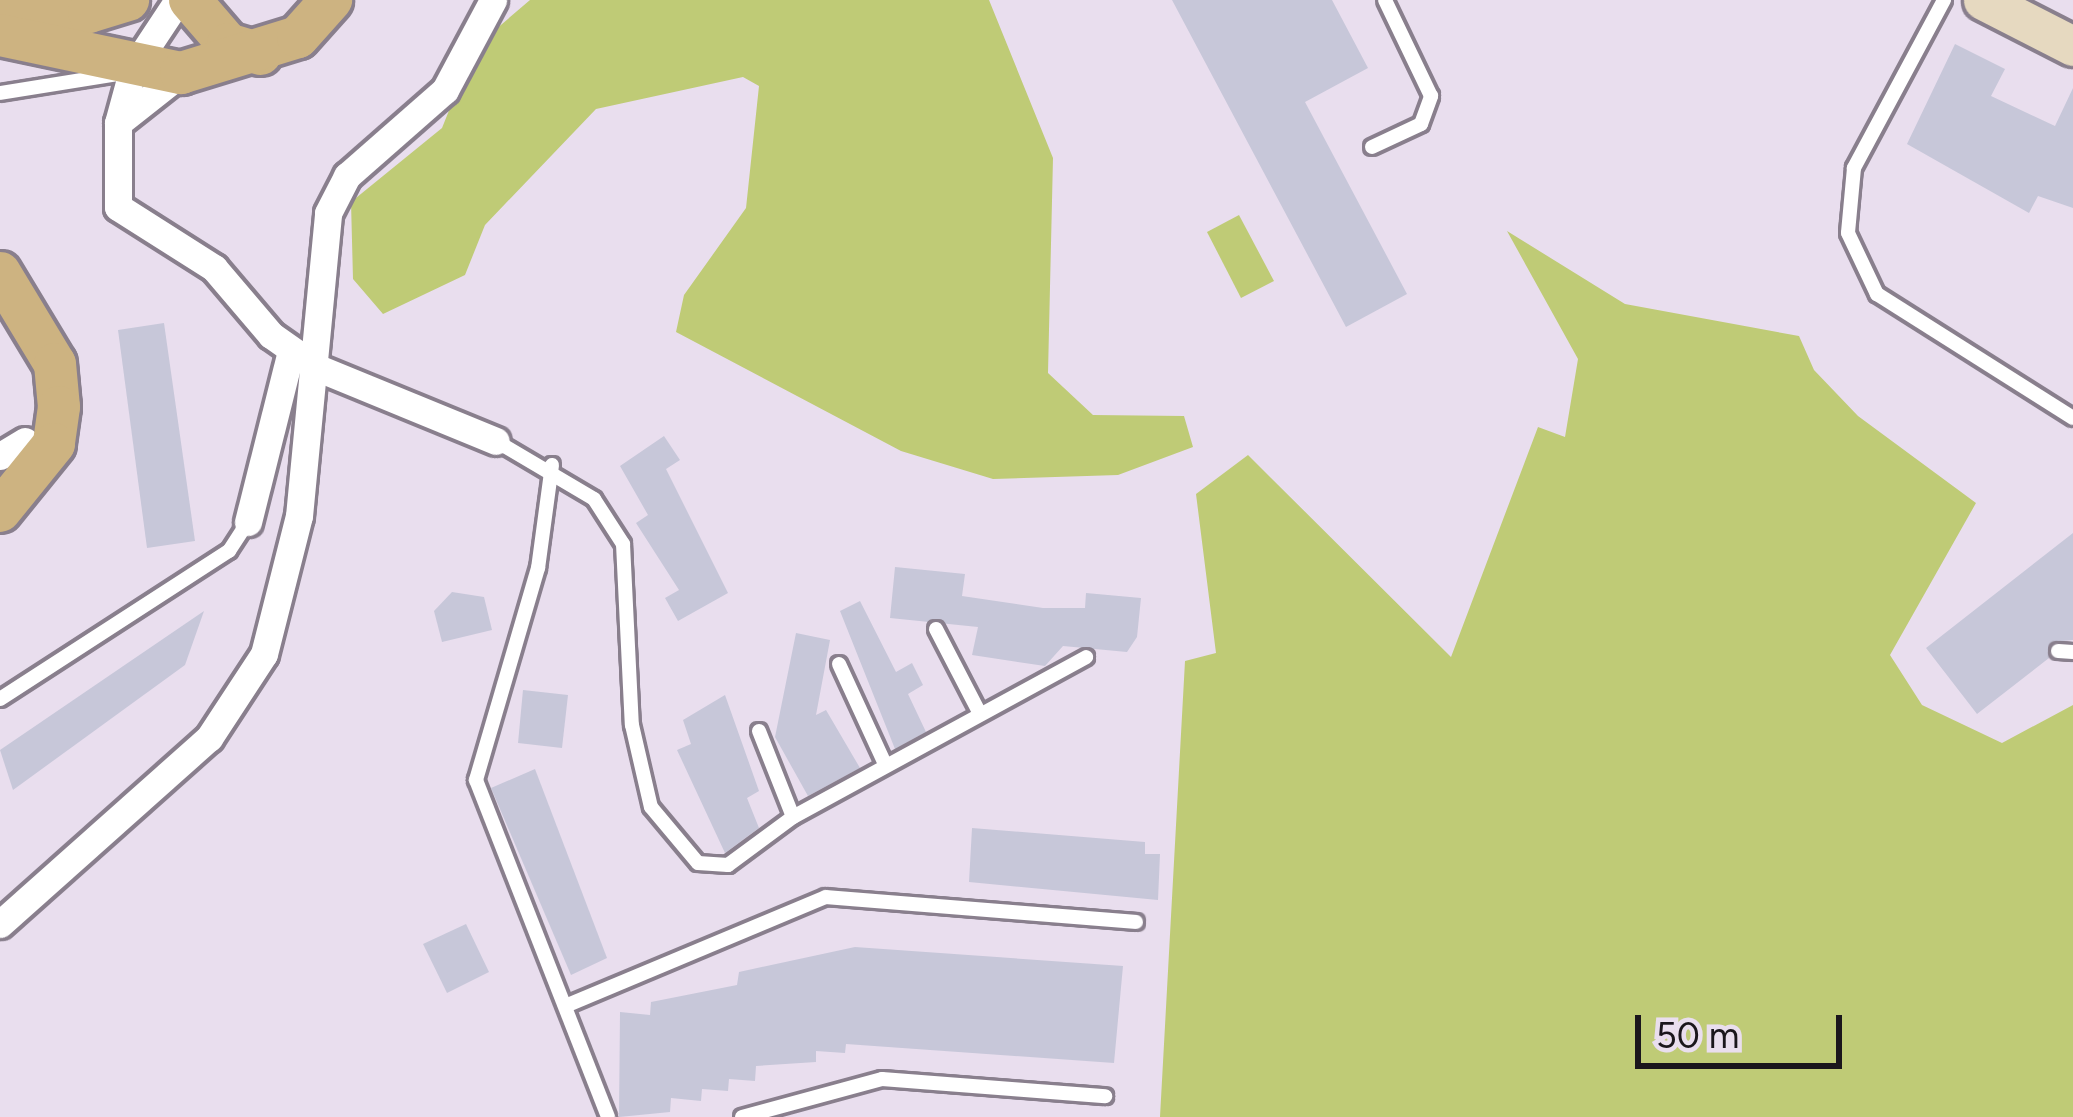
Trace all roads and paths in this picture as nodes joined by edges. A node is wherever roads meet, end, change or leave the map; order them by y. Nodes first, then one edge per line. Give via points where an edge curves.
1 (8, 0) edge
2 (128, 0) edge
3 (178, 0) edge
4 (190, 0) edge
5 (331, 0) edge
6 (493, 0) edge
7 (1384, 0) edge
8 (1944, 0) edge
9 (1983, 0) edge
10 (0, 34) edge
11 (2073, 46) edge
12 (261, 54) junction
13 (133, 68) junction
14 (181, 73) junction
15 (0, 94) edge
16 (118, 123) junction
17 (1372, 147) dead end
18 (0, 273) edge
19 (0, 317) edge
20 (291, 351) junction
21 (318, 368) junction
22 (2073, 418) edge
23 (496, 441) joint
24 (13, 449) edge
25 (551, 465) junction
26 (0, 478) edge
27 (0, 512) edge
28 (248, 522) joint
29 (936, 629) dead end
30 (1086, 657) dead end
31 (839, 664) dead end
32 (0, 699) edge
33 (978, 710) junction
34 (759, 731) dead end
35 (886, 766) junction
36 (793, 817) junction
37 (1136, 922) dead end
38 (0, 924) edge
39 (570, 1004) junction
40 (1106, 1096) dead end
41 (608, 1117) edge
42 (742, 1117) edge

1 - 2 main road via 89,12
3 - 13 street
4 - 12 main road via 228,44
5 - 12 main road via 298,37
6 - 21 street via 445,90 346,176 328,213
7 - 17 lane via 1431,96 1421,124
8 - 22 lane via 1854,168 1848,233 1877,294
9 - 11 main road
10 - 13 main road
12 - 14 main road
13 - 14 main road
13 - 15 lane via 58,92
13 - 16 street
14 - 16 street
16 - 20 street via 118,207 244,292
18 - 27 main road via 55,364 59,406 54,444
19 - 24 main road via 31,382
20 - 21 street
20 - 28 street
21 - 23 street
21 - 38 street via 286,594 264,654 209,738
23 - 25 lane
24 - 26 main road
25 - 36 lane via 594,500 622,544 632,725 651,807 676,848 728,865
25 - 39 lane via 538,568 476,780
28 - 32 lane via 229,551
29 - 33 lane
30 - 33 lane
31 - 35 lane
33 - 35 lane
34 - 36 lane
35 - 36 lane
37 - 39 lane via 826,897
39 - 41 lane
40 - 42 lane via 882,1079

